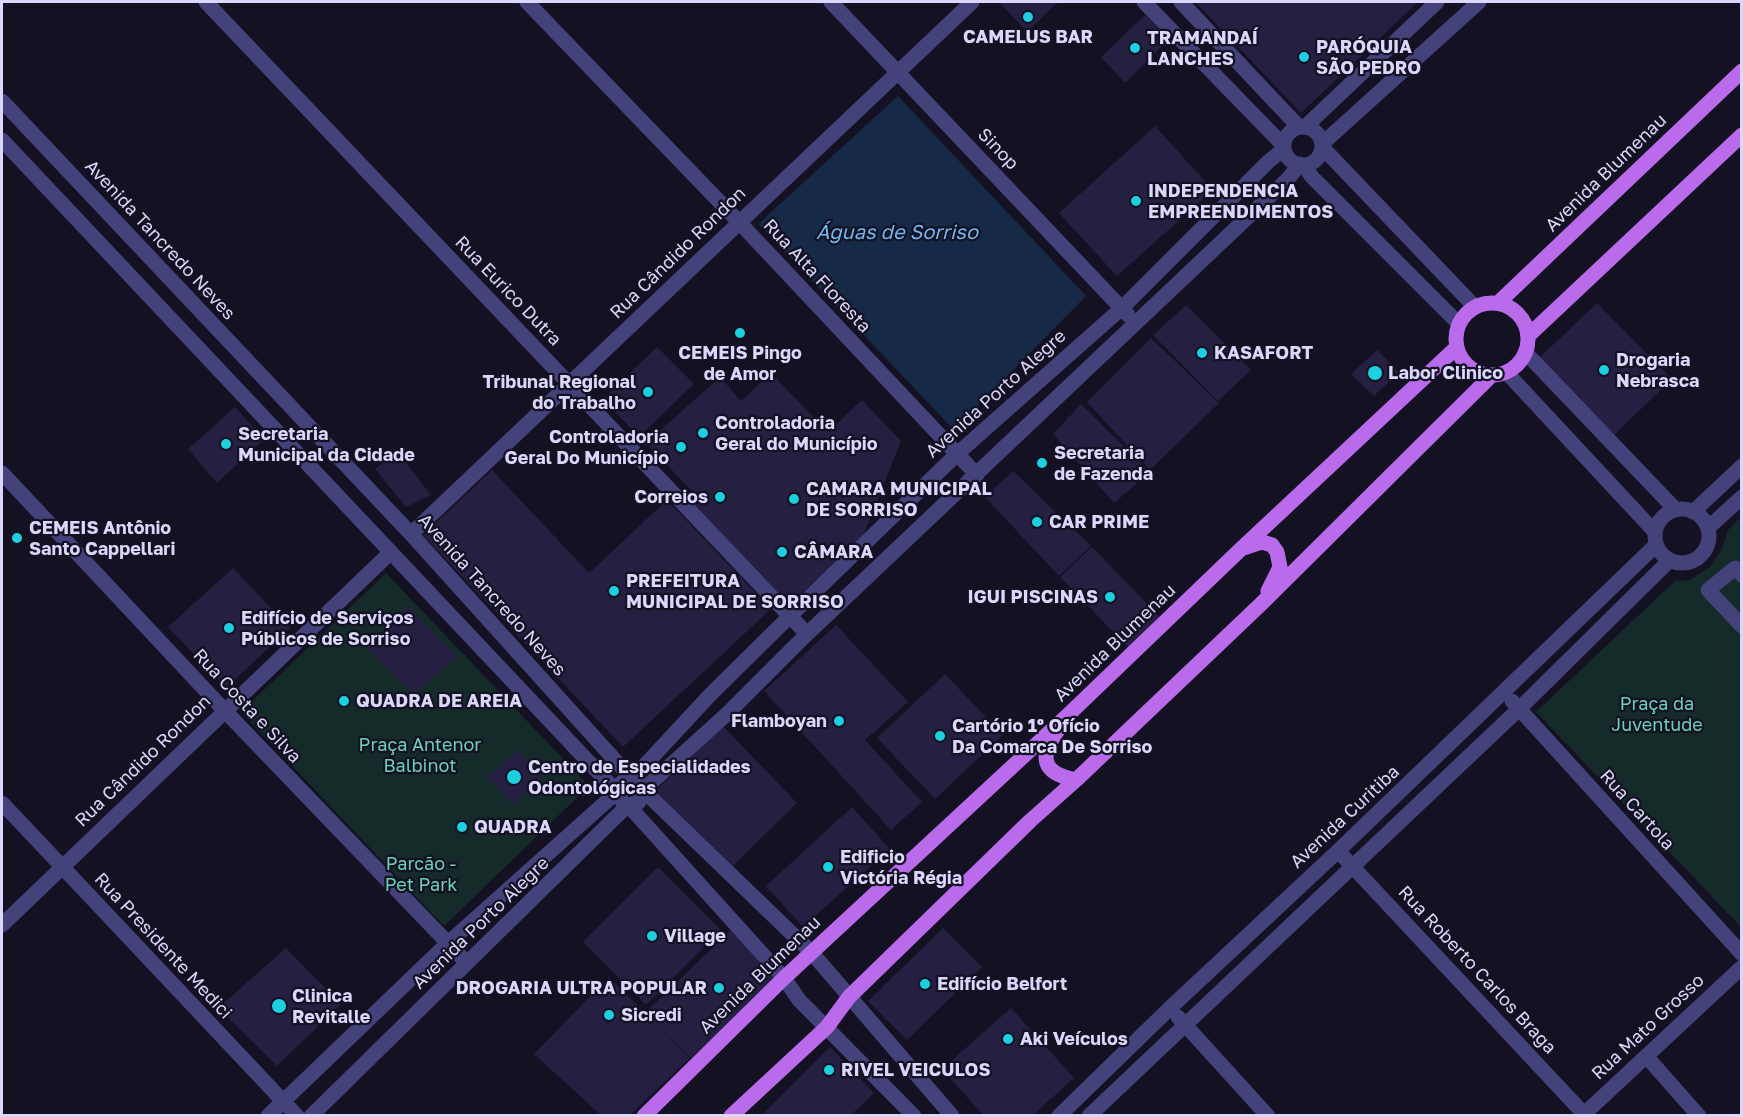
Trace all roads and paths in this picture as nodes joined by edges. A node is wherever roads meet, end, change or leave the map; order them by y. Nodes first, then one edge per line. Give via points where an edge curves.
1 (206, 2) edge
2 (527, 2) edge
3 (831, 2) edge
4 (972, 2) edge
5 (1144, 2) edge
6 (1181, 2) edge
7 (1437, 2) edge
8 (1479, 2) edge
9 (1742, 71) edge
10 (898, 72) junction
11 (2, 101) edge
12 (1302, 127) junction
13 (1742, 135) edge
14 (2, 140) edge
15 (1322, 146) junction
16 (1284, 147) junction
17 (1302, 164) junction
18 (739, 222) junction
19 (1498, 303) junction
20 (1475, 307) junction
21 (1122, 308) junction
22 (1136, 324) junction
23 (1459, 324) junction
24 (1528, 336) junction
25 (1456, 347) junction
26 (1525, 352) junction
27 (1499, 373) junction
28 (569, 384) junction
29 (957, 454) junction
30 (1742, 466) edge
31 (2, 473) edge
32 (977, 475) junction
33 (1742, 497) edge
34 (1676, 510) junction
35 (1693, 512) junction
36 (1708, 528) junction
37 (411, 534) junction
38 (1655, 539) junction
39 (1241, 549) junction
40 (391, 552) junction
41 (1670, 560) junction
42 (1742, 575) edge
43 (1261, 604) junction
44 (790, 616) junction
45 (1742, 626) edge
46 (807, 634) junction
47 (1503, 693) junction
48 (710, 695) junction
49 (1519, 709) junction
50 (225, 711) junction
51 (728, 713) junction
52 (1068, 715) junction
53 (632, 779) junction
54 (1076, 780) junction
55 (643, 790) junction
56 (617, 792) junction
57 (2, 803) edge
58 (628, 805) junction
59 (1338, 851) junction
60 (61, 866) junction
61 (1354, 867) junction
62 (2, 925) edge
63 (447, 944) junction
64 (812, 953) junction
65 (1742, 954) edge
66 (467, 963) junction
67 (1742, 967) edge
68 (784, 978) junction
69 (849, 997) junction
70 (1170, 1008) junction
71 (1185, 1024) junction
72 (827, 1027) junction
73 (1646, 1056) junction
74 (284, 1101) junction
75 (1584, 1115) edge
76 (268, 1116) edge
77 (297, 1116) edge
78 (311, 1116) edge
79 (644, 1116) edge
80 (731, 1116) edge
81 (914, 1116) edge
82 (952, 1116) edge
83 (1059, 1116) edge
84 (1089, 1116) edge
85 (1268, 1116) edge
86 (1699, 1116) edge

1 - 28 street, Rua Eurico Dutra
2 - 18 street, Rua Alta Floresta
3 - 10 street, Sinop
4 - 10 street, Rua Cândido Rondon
5 - 16 street
6 - 12 street
7 - 12 street
8 - 15 street
9 - 19 main road, Avenida Blumenau
10 - 18 street, Rua Cândido Rondon
10 - 21 street, Sinop
11 - 37 street, Avenida Tancredo Neves
12 - 15 street via 1315,131
12 - 16 street via 1287,136
13 - 24 main road
14 - 40 street
15 - 17 street via 1319,157
15 - 20 street
16 - 17 street via 1289,159
16 - 21 street, Avenida Porto Alegre
17 - 22 street, Avenida Porto Alegre
17 - 23 street
18 - 28 street, Rua Cândido Rondon
18 - 29 street, Rua Alta Floresta
19 - 20 main road
19 - 24 main road via 1519,315
20 - 23 main road
21 - 22 street, Sinop
21 - 29 street, Avenida Porto Alegre
22 - 32 street, Avenida Porto Alegre
23 - 25 main road
24 - 26 main road
25 - 27 main road via 1470,367 1480,373
25 - 39 main road, Avenida Blumenau
26 - 27 main road via 1514,367
26 - 34 street
27 - 38 street
27 - 43 main road
28 - 37 street, Rua Cândido Rondon
28 - 44 street, Rua Eurico Dutra
29 - 32 street, Rua Alta Floresta
29 - 44 street, Avenida Porto Alegre
30 - 35 street
31 - 50 street, Rua Costa e Silva
32 - 46 street, Avenida Porto Alegre
33 - 36 street
34 - 35 street
34 - 38 street via 1659,521
35 - 36 street
36 - 41 street via 1707,547 1702,554 1685,563
37 - 53 street, Avenida Tancredo Neves
38 - 41 street via 1660,552
38 - 47 street, Avenida Curitiba
39 - 43 main road via 1262,542 1272,545 1277,552 1280,567
39 - 52 main road, Avenida Blumenau
40 - 50 street, Rua Cândido Rondon
40 - 56 street
41 - 49 street
42 - 45 street via 1735,568 1708,590
43 - 54 main road
44 - 46 street, Rua Eurico Dutra
44 - 48 street, Avenida Porto Alegre
46 - 51 street, Avenida Porto Alegre
47 - 49 street, Rua Cartola
47 - 59 street, Avenida Curitiba
48 - 51 street
48 - 53 street, Avenida Porto Alegre
49 - 61 street
49 - 65 street, Rua Cartola
50 - 60 street, Rua Cândido Rondon
50 - 63 street, Rua Costa e Silva
51 - 55 street, Avenida Porto Alegre
52 - 54 main road via 1051,739 1045,759 1056,775
52 - 64 main road, Avenida Blumenau
53 - 55 street, Avenida Tancredo Neves
53 - 56 street, Avenida Porto Alegre via 622,782
54 - 69 main road
55 - 58 street, Avenida Porto Alegre via 639,802
55 - 64 street, Avenida Tancredo Neves
56 - 58 street
56 - 63 street, Avenida Porto Alegre
57 - 60 street, Rua Presidente Medici
58 - 66 street, Avenida Porto Alegre
58 - 68 street
59 - 61 street, Rua Roberto Carlos Braga
59 - 70 street, Avenida Curitiba
60 - 62 street, Rua Cândido Rondon
60 - 74 street, Rua Presidente Medici
61 - 71 street
61 - 75 street, Rua Roberto Carlos Braga
63 - 66 street, Rua Costa e Silva
63 - 74 street, Avenida Porto Alegre
64 - 68 main road, Avenida Blumenau
64 - 69 street, Avenida Tancredo Neves
66 - 78 street, Avenida Porto Alegre
67 - 73 street, Rua Mato Grosso
68 - 72 street via 799,1000
68 - 79 main road, Avenida Blumenau
69 - 72 main road
69 - 82 street, Avenida Tancredo Neves
70 - 71 street
70 - 83 street, Avenida Curitiba
71 - 84 street
71 - 85 street
72 - 80 main road
72 - 81 street
73 - 75 street, Rua Mato Grosso
73 - 86 street
74 - 76 street, Avenida Porto Alegre
74 - 77 street, Rua Presidente Medici

